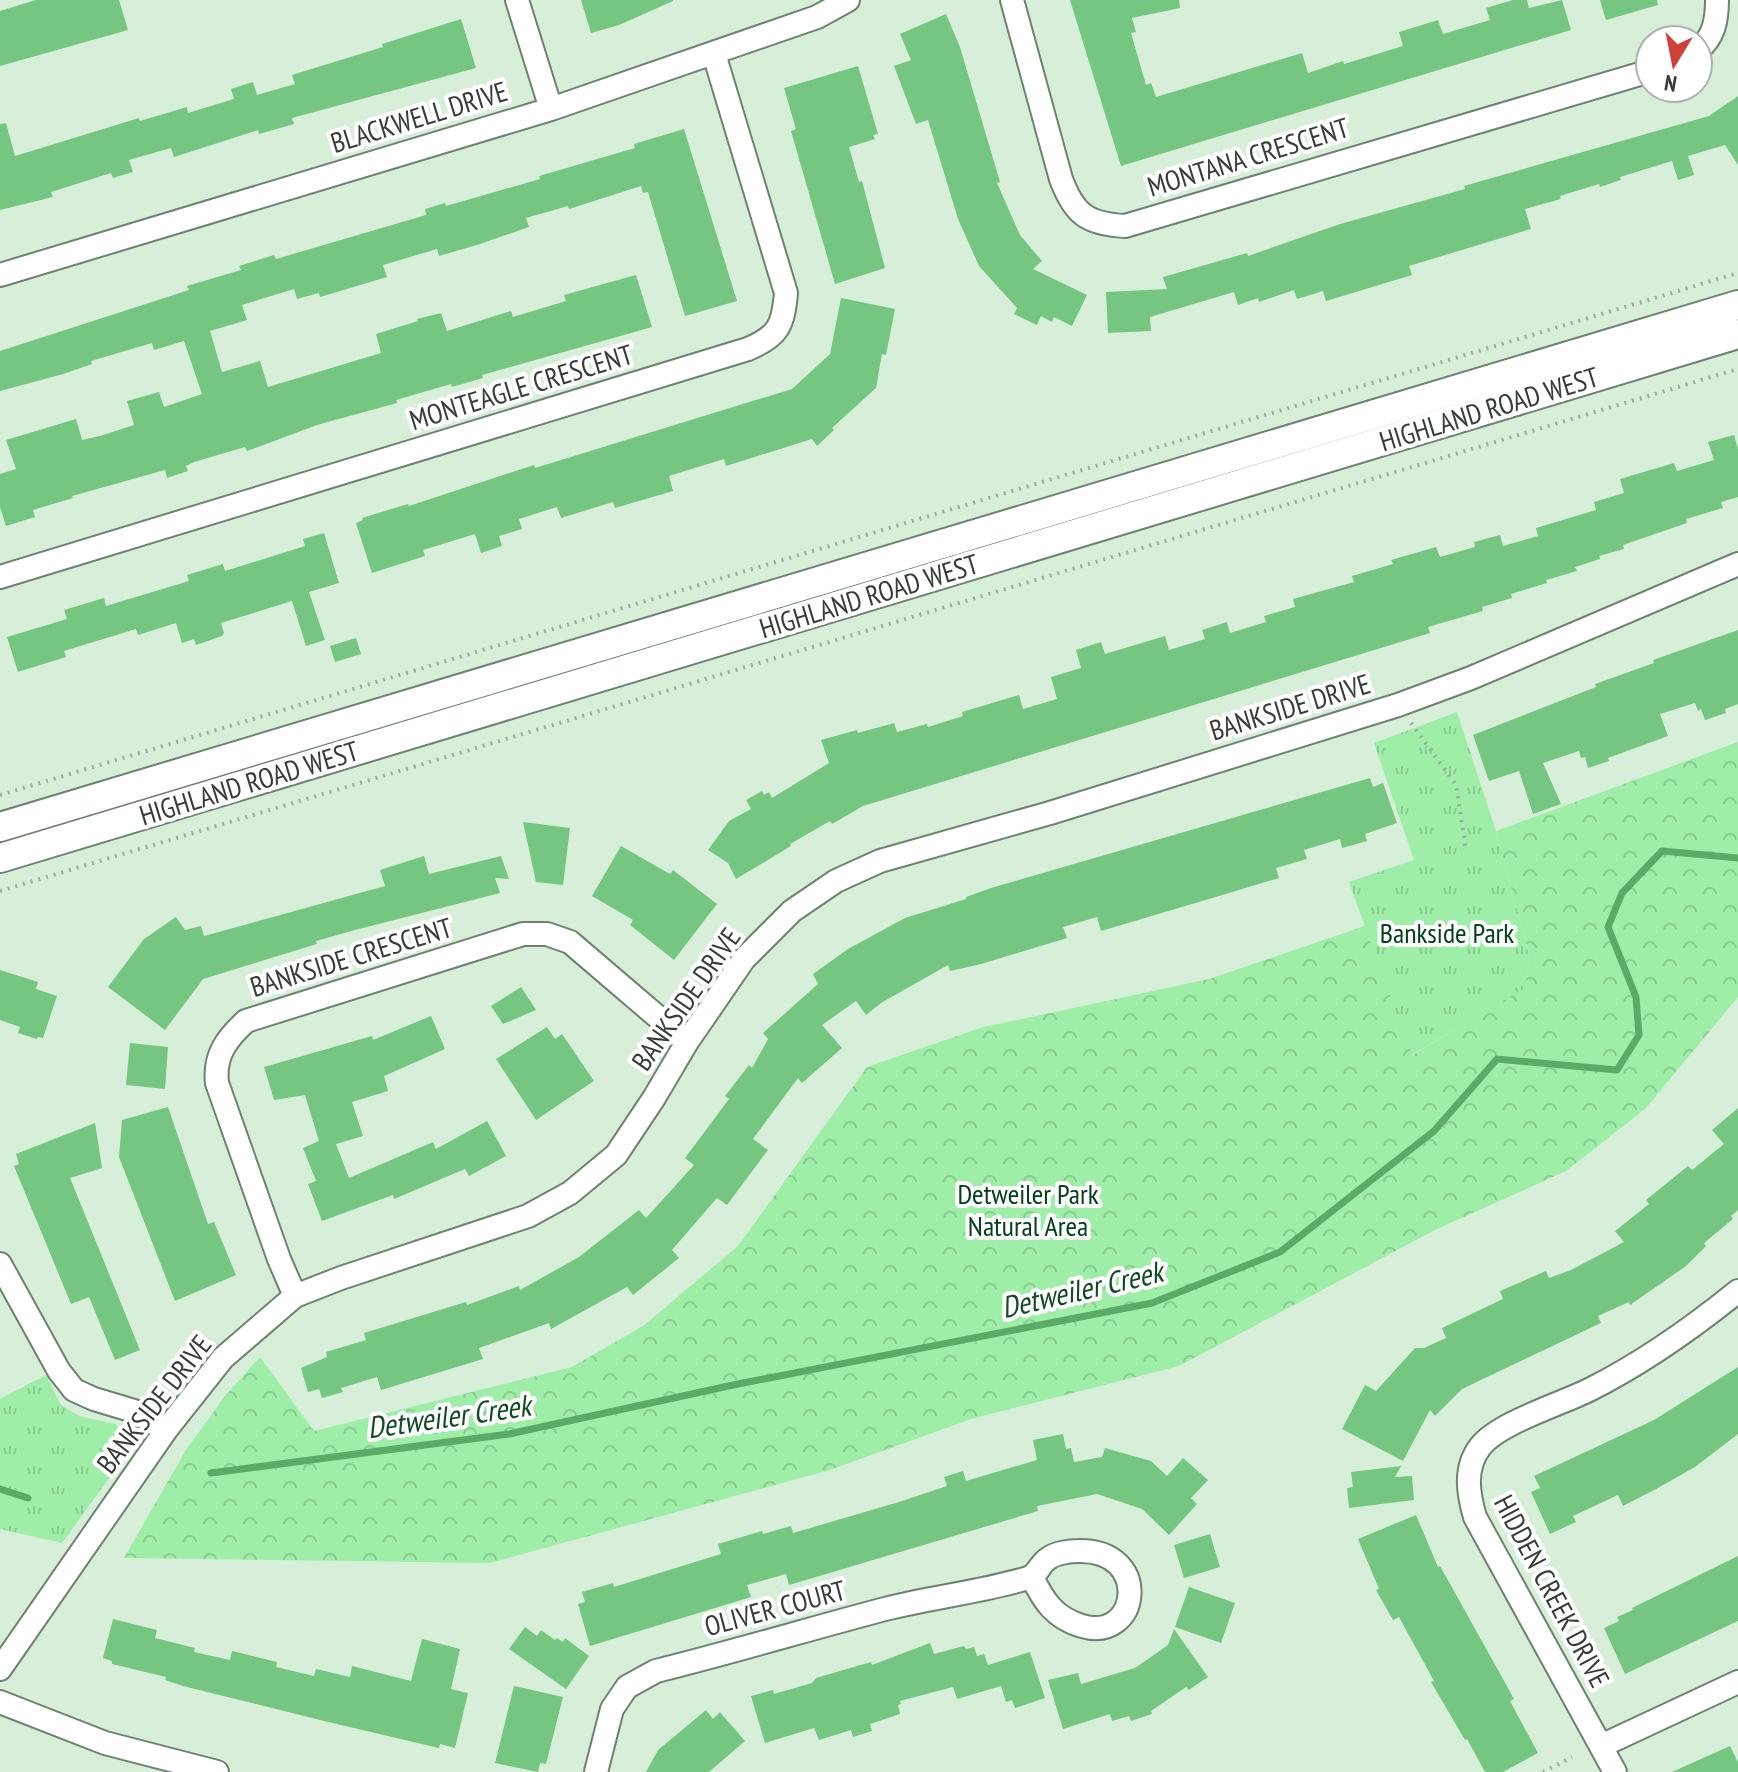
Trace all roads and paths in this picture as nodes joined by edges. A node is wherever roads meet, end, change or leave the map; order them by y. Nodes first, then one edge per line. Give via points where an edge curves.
1 (517, 0) edge
2 (848, 0) edge
3 (1012, 0) edge
4 (1717, 0) edge
5 (1714, 27) edge
6 (714, 54) junction
7 (1634, 76) edge
8 (551, 109) junction
9 (1738, 273) edge
10 (0, 275) edge
11 (1738, 305) edge
12 (1738, 334) edge
13 (1738, 369) edge
14 (1738, 564) edge
15 (0, 577) edge
16 (1398, 705) junction
17 (0, 795) edge
18 (0, 827) edge
19 (1466, 849) dead end
20 (0, 858) edge
21 (0, 891) edge
22 (687, 1042) junction
23 (0, 1264) edge
24 (1738, 1291) edge
25 (295, 1296) junction
26 (166, 1430) junction
27 (1032, 1577) dead end
28 (0, 1669) edge
29 (1738, 1682) edge
30 (0, 1702) edge
31 (1601, 1746) junction
32 (1572, 1757) dead end
33 (217, 1772) edge
34 (596, 1772) edge
35 (1543, 1772) edge
36 (1615, 1772) edge

1 - 8 street
2 - 6 street, BLACKWELL DRIVE via 817,17
3 - 7 street, MONTANA CRESCENT via 1070,202 1086,218 1105,225 1125,226
4 - 5 street
6 - 8 street, BLACKWELL DRIVE
6 - 15 street, MONTEAGLE CRESCENT via 786,293 783,320 770,340
8 - 10 street, BLACKWELL DRIVE
9 - 17 path
11 - 18 main road, HIGHLAND ROAD WEST
12 - 20 main road, HIGHLAND ROAD WEST
13 - 21 path
14 - 16 street, BANKSIDE DRIVE
16 - 19 path via 1456,785
16 - 22 street, BANKSIDE DRIVE via 880,861 836,881 792,911 744,959
22 - 25 street, BANKSIDE DRIVE via 616,1155 570,1193 528,1216
22 - 25 street, BANKSIDE CRESCENT via 570,942 547,934 523,934 246,1021 217,1058 217,1083
23 - 26 street via 74,1390 134,1411
24 - 31 street, HIDDEN CREEK DRIVE via 1688,1332 1641,1360 1501,1429 1472,1459 1469,1498 1475,1517
25 - 26 street, BANKSIDE DRIVE via 223,1358
26 - 28 street, BANKSIDE DRIVE
27 - 34 street, OLIVER COURT via 887,1608 656,1671 627,1687 612,1709
29 - 31 street
30 - 33 street via 105,1743
31 - 36 street, HIDDEN CREEK DRIVE
32 - 35 path

